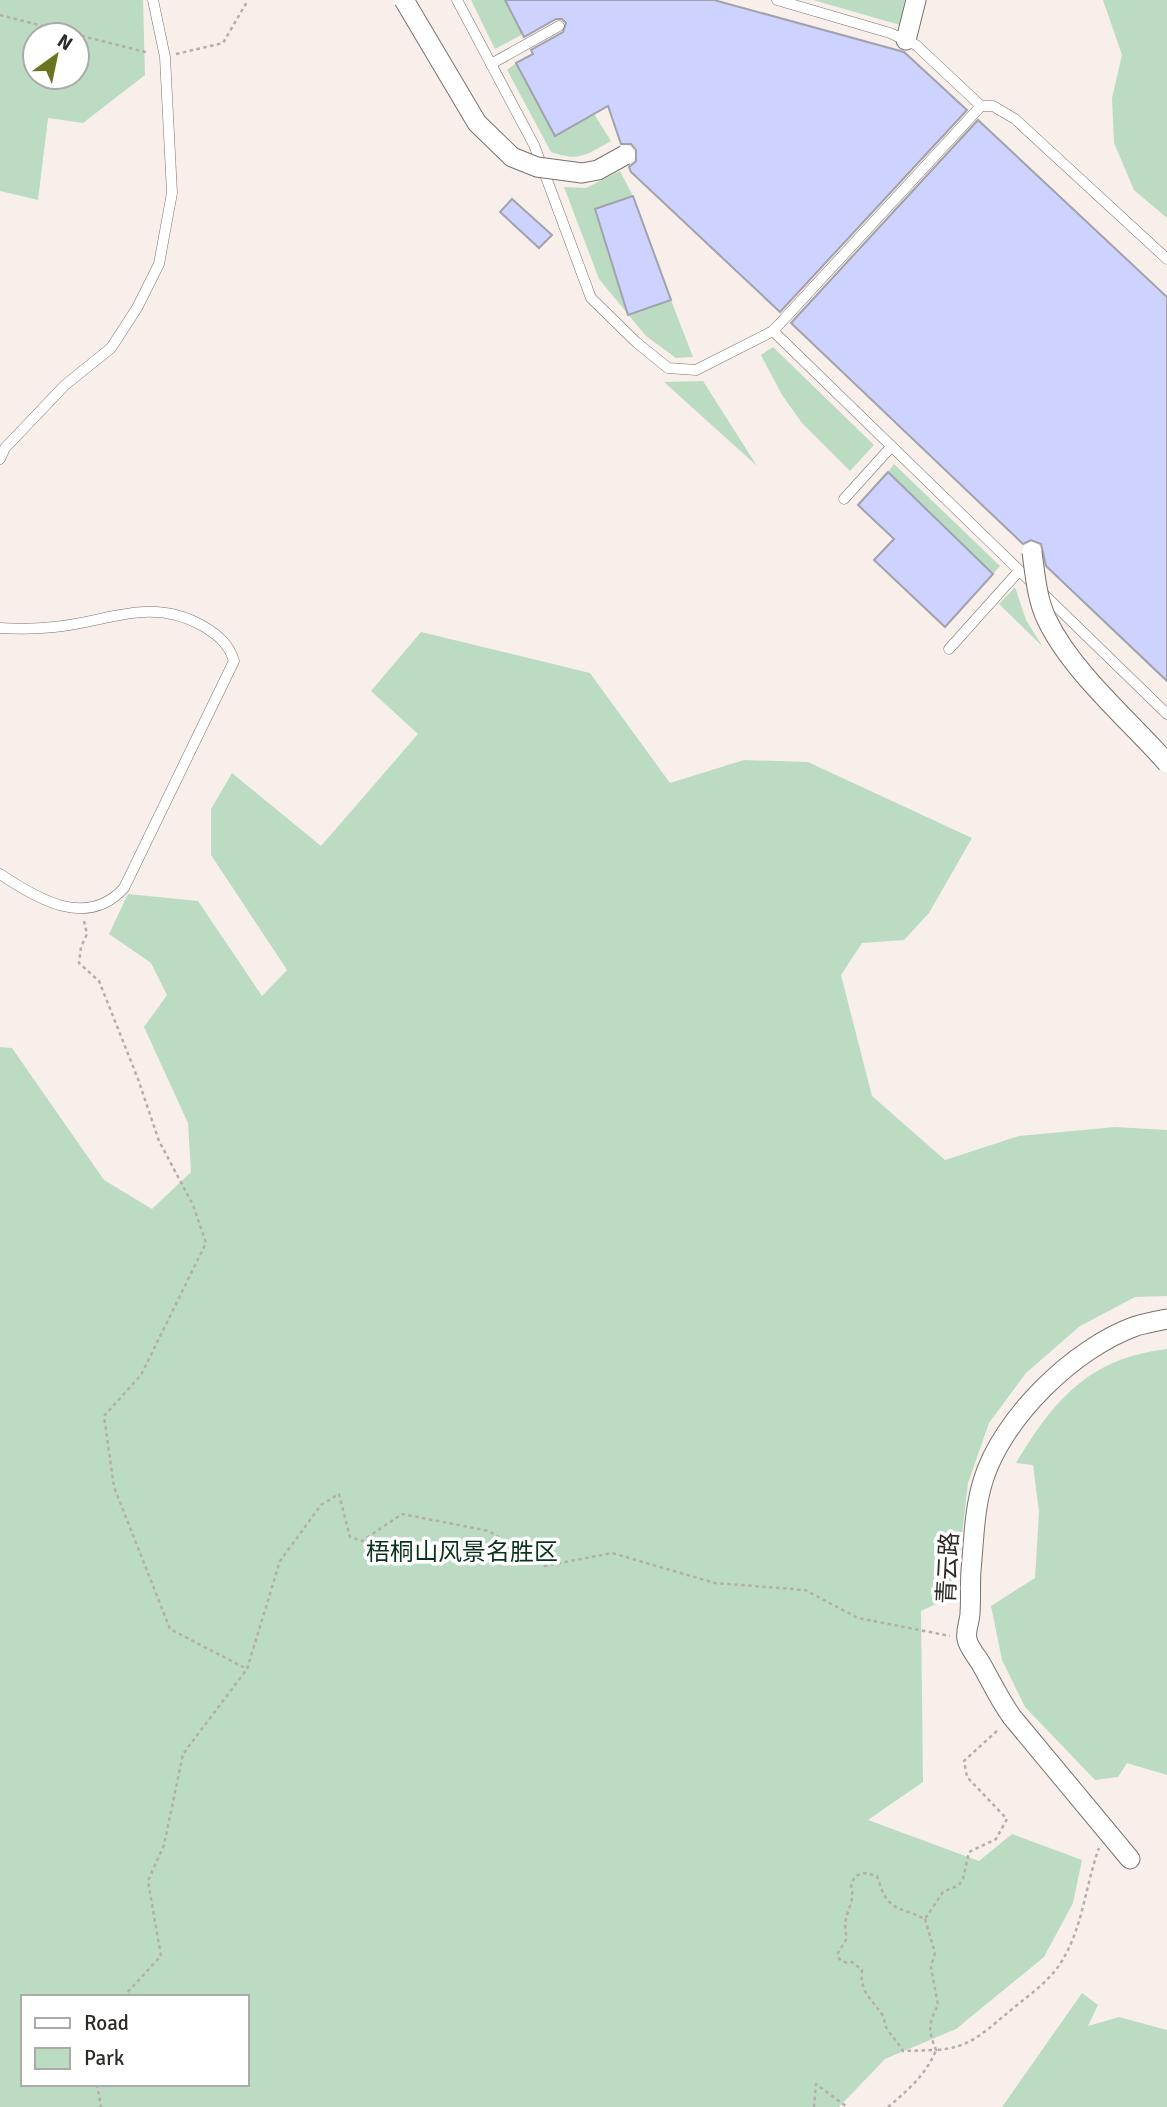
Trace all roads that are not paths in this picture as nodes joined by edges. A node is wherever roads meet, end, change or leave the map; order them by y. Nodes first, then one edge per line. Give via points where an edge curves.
1 (153, 0) edge
2 (404, 0) edge
3 (457, 0) edge
4 (777, 0) edge
5 (916, 0) edge
6 (559, 26) dead end
7 (906, 40) junction
8 (491, 64) junction
9 (981, 106) junction
10 (625, 155) dead end
11 (1167, 260) edge
12 (774, 331) junction
13 (891, 447) junction
14 (0, 458) edge
15 (844, 499) dead end
16 (1032, 552) dead end
17 (1019, 571) junction
18 (0, 628) edge
19 (949, 649) dead end
20 (1167, 714) edge
21 (1167, 763) edge
22 (0, 874) edge
23 (1167, 1319) edge
24 (1130, 1859) dead end

1 - 14 lane via 165,57 172,192 159,264 111,348 65,384
2 - 10 street, bridge via 478,124 512,158 537,167 582,173
3 - 8 lane
4 - 7 lane
5 - 7 street
6 - 8 lane
7 - 9 lane
8 - 12 lane via 534,145 591,298 636,342 668,368 696,370
9 - 11 lane via 993,106 1015,120
9 - 12 lane
12 - 13 lane
13 - 15 lane
13 - 17 lane
16 - 21 street, bridge via 1047,619 1078,667
17 - 19 lane
17 - 20 lane
18 - 22 lane via 56,627 147,611 171,613 214,632 230,648 234,661 124,888 112,900 79,909 60,906
23 - 24 street, 青云路 via 1112,1336 1069,1366 1035,1398 994,1454 977,1503 967,1640 1012,1717

